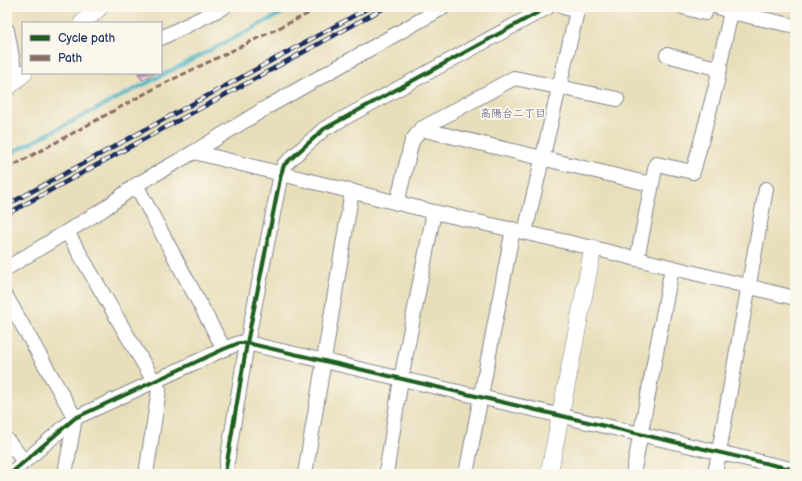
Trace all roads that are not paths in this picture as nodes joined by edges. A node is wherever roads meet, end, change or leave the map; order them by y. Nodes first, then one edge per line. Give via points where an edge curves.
1 (224, 7) edge
2 (444, 7) edge
3 (548, 7) edge
4 (683, 7) edge
5 (707, 7) edge
6 (573, 8) edge
7 (725, 10) edge
8 (795, 26) edge
9 (7, 30) edge
10 (162, 38) edge
11 (667, 55) dead end
12 (720, 69) junction
13 (16, 80) edge
14 (560, 86) junction
15 (617, 99) dead end
16 (420, 129) junction
17 (194, 152) junction
18 (543, 159) junction
19 (281, 174) junction
20 (136, 184) junction
21 (650, 184) junction
22 (766, 189) dead end
23 (352, 191) junction
24 (397, 203) junction
25 (434, 212) junction
26 (519, 231) junction
27 (67, 232) junction
28 (593, 248) junction
29 (637, 259) junction
30 (7, 268) edge
31 (672, 268) junction
32 (748, 286) junction
33 (7, 298) edge
34 (795, 298) edge
35 (247, 342) junction
36 (224, 349) junction
37 (322, 361) junction
38 (401, 379) junction
39 (154, 382) junction
40 (480, 396) junction
41 (561, 415) junction
42 (75, 418) junction
43 (641, 435) junction
44 (7, 440) edge
45 (719, 453) junction
46 (24, 461) junction
47 (795, 470) edge
48 (10, 474) edge
49 (65, 474) edge
50 (146, 474) edge
51 (226, 474) edge
52 (304, 474) edge
53 (386, 474) edge
54 (466, 474) edge
55 (549, 474) edge
56 (633, 474) edge
57 (715, 474) edge

1 - 10 street
2 - 17 street via 269,106
3 - 19 street via 324,129 284,165
4 - 5 street via 705,13
6 - 14 street
7 - 8 street
7 - 12 street
9 - 13 street
11 - 12 street
12 - 21 street via 693,172 656,164
14 - 15 street
14 - 16 street via 514,78
14 - 18 street
16 - 18 street
16 - 24 street via 412,141
17 - 19 street
17 - 20 street
18 - 21 street
18 - 26 street
19 - 23 street
19 - 35 street
20 - 27 street via 104,209
20 - 36 street
21 - 29 street
22 - 32 street
23 - 24 street
23 - 37 street
24 - 25 street
25 - 26 street
25 - 38 street
26 - 28 street
26 - 40 street
27 - 30 street
27 - 39 street
28 - 29 street
28 - 41 street
29 - 31 street
31 - 32 street
31 - 43 street
32 - 34 street
32 - 45 street
33 - 42 street
35 - 36 street
35 - 37 street
35 - 51 street
36 - 39 street
37 - 38 street
37 - 52 street
38 - 40 street
38 - 53 street
39 - 42 street
39 - 50 street via 159,390
40 - 41 street
40 - 54 street
41 - 43 street
41 - 55 street
42 - 46 street
42 - 49 street
43 - 45 street
43 - 56 street
44 - 46 street
45 - 47 street
45 - 57 street
46 - 48 street

